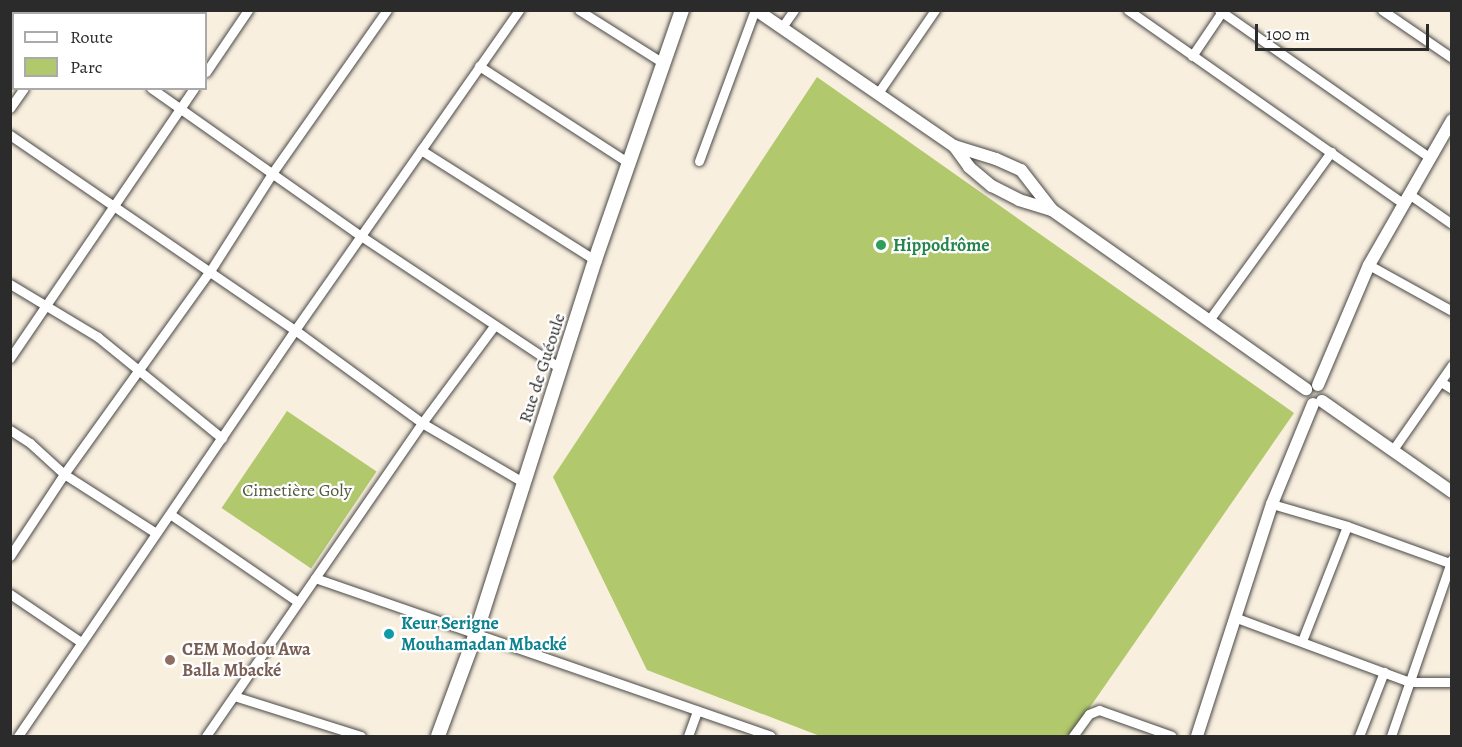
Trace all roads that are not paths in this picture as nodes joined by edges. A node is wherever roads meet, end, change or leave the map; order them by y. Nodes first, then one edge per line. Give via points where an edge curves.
1 (248, 10) edge
2 (387, 10) edge
3 (519, 10) edge
4 (579, 10) edge
5 (682, 10) edge
6 (755, 10) edge
7 (794, 10) edge
8 (935, 10) edge
9 (1128, 10) edge
10 (1382, 10) edge
11 (1221, 11) edge
12 (782, 27) junction
13 (1192, 56) junction
14 (1452, 58) edge
15 (663, 63) junction
16 (479, 66) junction
17 (207, 71) edge
18 (23, 90) edge
19 (154, 90) edge
20 (193, 90) edge
21 (878, 93) junction
22 (10, 108) edge
23 (180, 108) junction
24 (1452, 120) edge
25 (10, 135) edge
26 (954, 146) junction
27 (421, 150) junction
28 (1331, 152) junction
29 (1429, 157) junction
30 (699, 161) dead end
31 (629, 163) junction
32 (273, 172) junction
33 (1406, 198) junction
34 (113, 206) junction
35 (1052, 210) junction
36 (1452, 224) edge
37 (361, 236) junction
38 (595, 260) junction
39 (1370, 265) junction
40 (210, 271) junction
41 (10, 284) edge
42 (44, 306) junction
43 (1452, 311) edge
44 (1209, 320) junction
45 (494, 326) junction
46 (295, 330) junction
47 (10, 358) edge
48 (1452, 365) edge
49 (561, 369) junction
50 (139, 370) junction
51 (1441, 381) junction
52 (1312, 387) junction
53 (1452, 389) edge
54 (1317, 403) junction
55 (422, 423) junction
56 (10, 430) edge
57 (222, 438) junction
58 (1392, 451) junction
59 (64, 474) junction
60 (523, 482) junction
61 (1452, 492) edge
62 (1272, 504) junction
63 (170, 514) junction
64 (1347, 526) junction
65 (156, 533) junction
66 (10, 556) edge
67 (1451, 561) edge
68 (315, 578) junction
69 (10, 594) edge
70 (298, 602) junction
71 (1233, 617) junction
72 (476, 633) junction
73 (1302, 641) junction
74 (81, 642) junction
75 (1384, 672) junction
76 (1410, 682) junction
77 (1452, 682) edge
78 (234, 696) junction
79 (697, 711) junction
80 (18, 736) edge
81 (206, 736) edge
82 (361, 736) edge
83 (438, 736) edge
84 (688, 736) edge
85 (770, 736) edge
86 (1073, 736) edge
87 (1172, 736) edge
88 (1197, 736) edge
89 (1359, 736) edge
90 (1391, 736) edge

1 - 17 street
2 - 32 street
3 - 16 street
4 - 15 street
5 - 15 main road, Rue de Guéoule
6 - 12 street
6 - 30 street
7 - 12 street
8 - 21 street
9 - 13 street
10 - 14 street
11 - 13 street
11 - 29 street
12 - 21 street
13 - 28 street
15 - 31 main road, Rue de Guéoule
16 - 27 street
16 - 31 street
18 - 22 street
19 - 23 street
20 - 23 street
21 - 26 street
23 - 32 street
23 - 34 street
24 - 29 street
25 - 34 street
26 - 35 street via 969,167 992,186
26 - 35 street via 1021,170
27 - 37 street
27 - 38 street
28 - 33 street
28 - 44 street
29 - 33 street
31 - 38 main road, Rue de Guéoule
32 - 37 street
32 - 40 street
33 - 36 street
33 - 39 street
34 - 40 street
34 - 42 street
35 - 44 street
37 - 45 street
37 - 46 street
38 - 49 main road, Rue de Guéoule
39 - 43 street
39 - 52 street
40 - 46 street
40 - 50 street
41 - 42 street
42 - 47 street
42 - 50 street via 98,337
44 - 52 street
45 - 49 street
45 - 55 street
46 - 55 street
46 - 57 street
48 - 51 street
49 - 60 main road, Rue de Guéoule
50 - 57 street
50 - 59 street
51 - 53 street
51 - 58 street
52 - 54 street via 1324,392
54 - 58 street
54 - 62 street
55 - 60 street
55 - 68 street
56 - 59 street
57 - 63 street
58 - 61 street
59 - 65 street
59 - 66 street
60 - 72 main road, Rue de Guéoule
62 - 64 street
62 - 71 street
63 - 65 street
63 - 70 street
64 - 67 street
64 - 73 street
65 - 74 street
67 - 76 street
68 - 70 street
68 - 72 street
69 - 74 street
70 - 78 street
71 - 73 street
71 - 88 street
72 - 79 street
72 - 83 main road, Rue de Guéoule
73 - 75 street
74 - 80 street
75 - 76 street
75 - 89 street
76 - 77 street
76 - 90 street
78 - 81 street
78 - 82 street
79 - 84 street
79 - 85 street
86 - 87 street via 1089,714 1099,710

